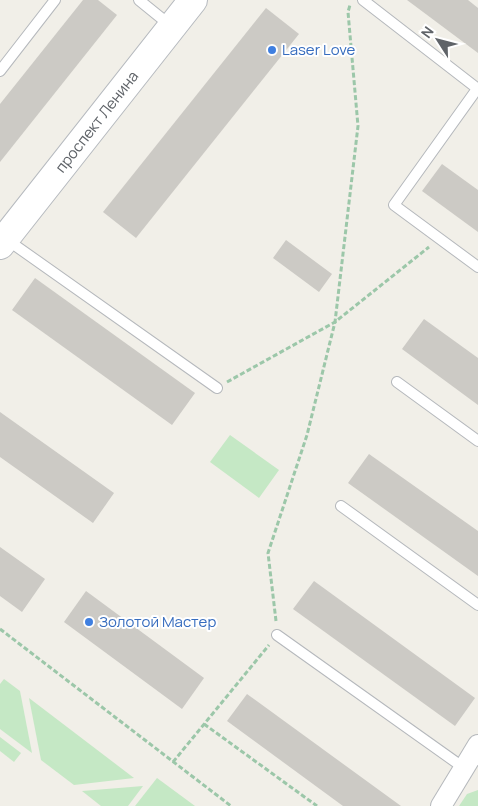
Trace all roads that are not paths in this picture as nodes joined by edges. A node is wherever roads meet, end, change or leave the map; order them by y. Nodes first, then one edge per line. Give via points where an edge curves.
1 (55, 0) edge
2 (139, 0) edge
3 (193, 0) edge
4 (363, 0) edge
5 (172, 27) junction
6 (0, 71) edge
7 (478, 89) edge
8 (3, 241) edge
9 (478, 267) edge
10 (397, 382) dead end
11 (217, 388) road end
12 (478, 441) edge
13 (340, 506) dead end
14 (478, 605) edge
15 (277, 635) road end
16 (478, 745) edge
17 (464, 768) junction
18 (442, 806) edge

1 - 6 lane
2 - 5 lane
3 - 5 main road, проспект Ленина
4 - 7 lane
5 - 8 main road, проспект Ленина
7 - 9 lane via 394,205
8 - 11 lane
10 - 12 lane
13 - 14 lane
15 - 17 lane
16 - 17 street
17 - 18 street

